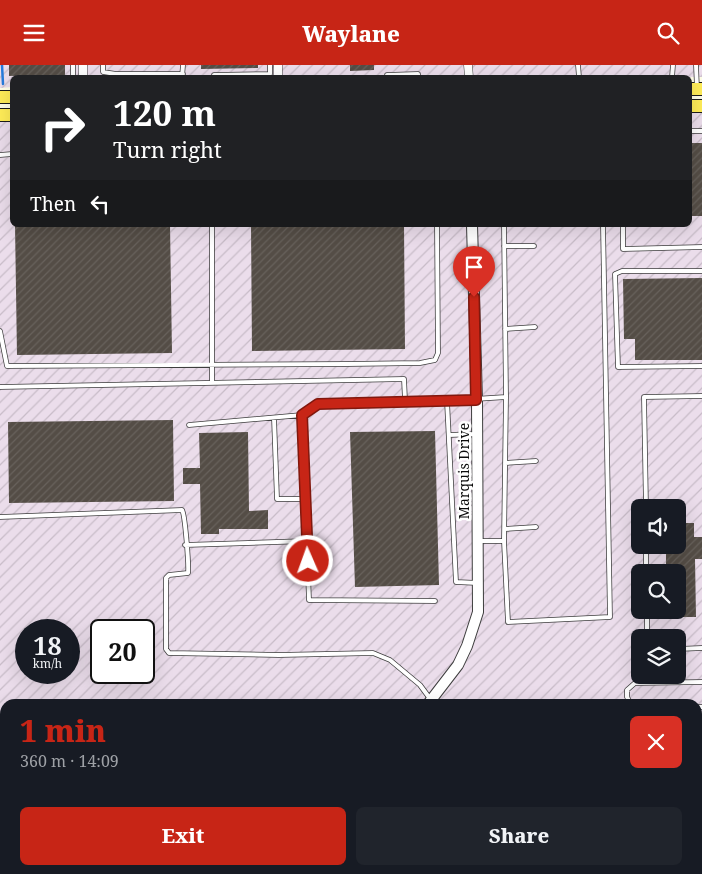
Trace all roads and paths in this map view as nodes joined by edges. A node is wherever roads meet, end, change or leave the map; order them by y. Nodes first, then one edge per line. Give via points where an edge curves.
1 (103, 65) edge
2 (270, 65) edge
3 (696, 65) edge
4 (113, 75) edge
5 (214, 75) edge
6 (387, 75) edge
7 (418, 75) edge
8 (696, 89) edge
9 (212, 227) edge
10 (437, 227) edge
11 (472, 227) edge
12 (504, 227) edge
13 (603, 227) edge
14 (623, 227) edge
15 (504, 246) junction
16 (534, 246) dead end
17 (702, 247) edge
18 (702, 271) edge
19 (535, 327) dead end
20 (505, 329) junction
21 (0, 331) edge
22 (212, 364) junction
23 (702, 366) edge
24 (212, 382) junction
25 (0, 387) edge
26 (702, 396) edge
27 (506, 397) junction
28 (405, 400) junction
29 (476, 400) junction
30 (447, 401) junction
31 (302, 415) junction
32 (274, 418) junction
33 (189, 425) dead end
34 (477, 434) junction
35 (449, 435) junction
36 (536, 461) dead end
37 (505, 463) junction
38 (305, 499) junction
39 (646, 499) edge
40 (0, 517) edge
41 (536, 527) dead end
42 (504, 529) junction
43 (307, 541) junction
44 (478, 541) junction
45 (504, 541) junction
46 (185, 545) junction
47 (478, 583) junction
48 (435, 601) dead end
49 (702, 648) edge
50 (686, 649) edge
51 (702, 682) edge
52 (427, 699) edge
53 (431, 699) edge
54 (628, 699) edge

1 - 4 lane via 103,72
2 - 5 lane via 270,73
3 - 8 lane
6 - 7 lane
9 - 22 lane
10 - 22 lane via 438,353 435,360
11 - 29 street, Marquis Drive
12 - 15 lane
13 - 45 lane via 610,617 508,622
14 - 17 lane via 624,249
15 - 16 lane
15 - 20 lane
18 - 23 lane via 622,271 615,275 618,367
19 - 20 lane
20 - 27 lane
21 - 22 lane via 7,366
22 - 24 lane
24 - 25 lane
24 - 28 lane via 404,379
26 - 39 lane via 644,397
27 - 29 lane
27 - 37 lane
28 - 30 lane
28 - 31 lane via 318,404
29 - 30 lane
29 - 34 street, Marquis Drive
30 - 35 lane
31 - 32 lane
31 - 38 lane
32 - 33 lane
32 - 38 lane via 277,499
34 - 35 lane
34 - 44 street, Marquis Drive
35 - 47 lane via 456,582
36 - 37 lane
37 - 42 lane
38 - 43 lane
40 - 46 lane via 177,509 186,515
41 - 42 lane
42 - 45 lane
43 - 46 lane
43 - 48 lane via 309,600
44 - 45 lane
44 - 47 street, Marquis Drive
46 - 52 lane via 188,573 166,578 166,649 169,653 373,653 390,660 420,685
47 - 53 street, Marquis Drive via 478,612 467,647 458,665
49 - 50 lane
51 - 54 lane via 635,683 627,690

